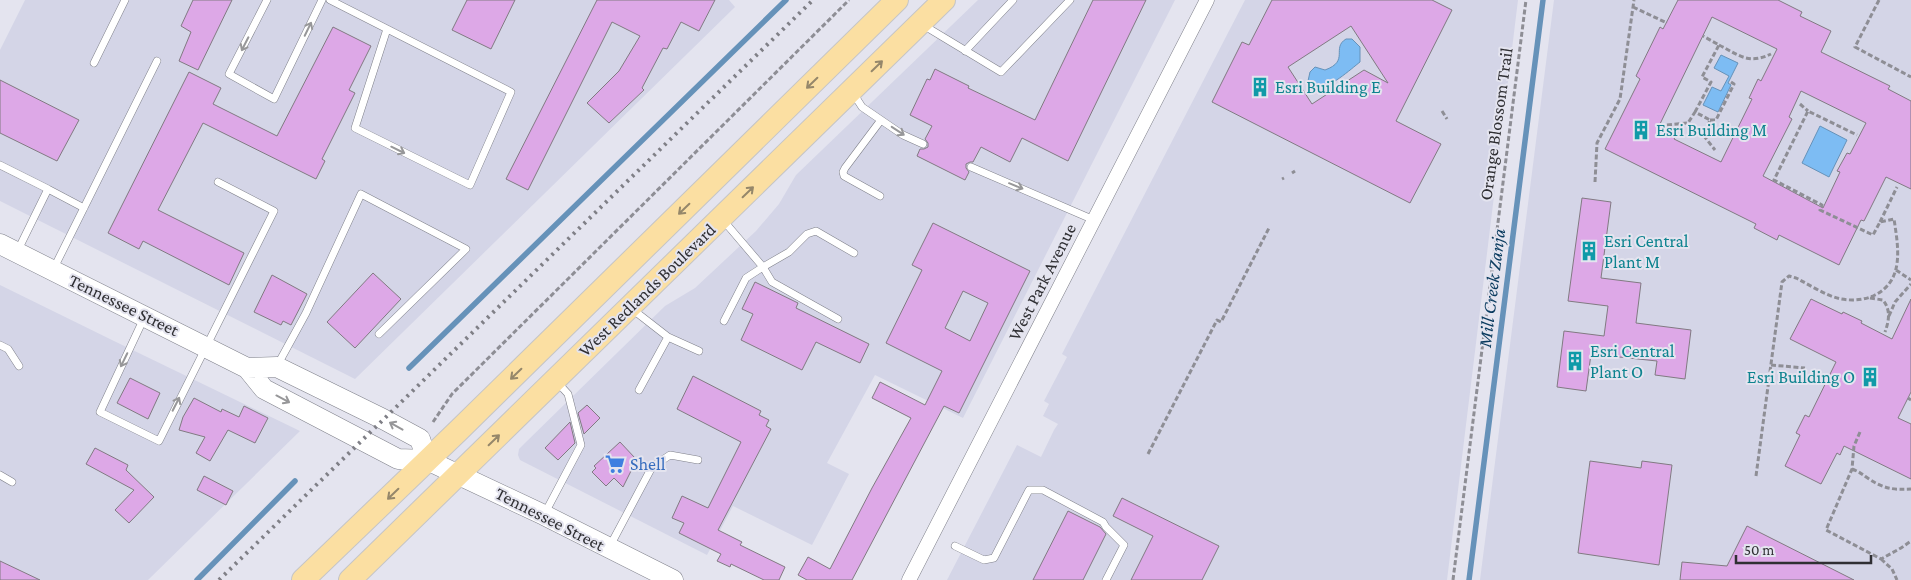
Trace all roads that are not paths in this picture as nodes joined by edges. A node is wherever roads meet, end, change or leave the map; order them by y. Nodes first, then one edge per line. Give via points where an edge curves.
1 (125, 0) edge
2 (267, 0) edge
3 (322, 0) edge
4 (330, 0) edge
5 (897, 0) edge
6 (944, 0) edge
7 (1014, 0) edge
8 (1070, 0) edge
9 (1208, 0) edge
10 (920, 23) junction
11 (387, 29) junction
12 (965, 51) junction
13 (158, 61) dead end
14 (94, 63) dead end
15 (851, 91) junction
16 (881, 120) junction
17 (923, 144) dead end
18 (0, 165) edge
19 (971, 168) dead end
20 (218, 182) dead end
21 (48, 189) junction
22 (880, 196) dead end
23 (84, 208) junction
24 (721, 218) junction
25 (1094, 220) junction
26 (9, 249) edge
27 (854, 252) dead end
28 (763, 266) junction
29 (53, 270) junction
30 (630, 307) junction
31 (145, 316) junction
32 (838, 319) dead end
33 (724, 321) dead end
34 (379, 334) dead end
35 (668, 337) junction
36 (0, 345) edge
37 (206, 346) junction
38 (699, 351) dead end
39 (19, 366) dead end
40 (277, 367) junction
41 (247, 368) junction
42 (555, 380) junction
43 (639, 390) dead end
44 (427, 460) junction
45 (698, 460) dead end
46 (459, 474) junction
47 (0, 475) edge
48 (12, 482) dead end
49 (544, 515) junction
50 (955, 546) dead end
51 (609, 549) junction
52 (303, 580) edge
53 (350, 580) edge
54 (674, 580) edge
55 (909, 580) edge
56 (1106, 580) edge

1 - 14 lane
2 -> 3 lane via 229,74 274,99
4 - 11 lane
5 -> 44 main road, West Redlands Boulevard
6 - 10 main road, West Redlands Boulevard
7 - 12 lane
8 - 12 lane via 1000,72
9 - 25 street, West Park Avenue
10 - 12 lane
15 -> 10 main road, West Redlands Boulevard
11 -> 11 lane via 355,128 470,185 511,92
13 - 23 lane
15 - 16 lane via 862,108
24 -> 15 main road, West Redlands Boulevard
16 -> 17 lane
16 - 22 lane via 843,172 844,176
18 - 21 lane
19 -> 25 lane
20 - 37 lane via 274,211
21 - 23 lane
21 - 26 lane
23 - 29 lane
24 - 28 lane
24 - 30 main road, West Redlands Boulevard
25 - 55 street, West Park Avenue
26 - 29 main road, Tennessee Street
27 - 28 lane via 816,231 807,234 789,252
28 - 32 lane via 772,282
28 - 33 lane via 746,278
29 - 31 main road, Tennessee Street
30 - 35 lane
30 - 42 main road, West Redlands Boulevard
31 - 37 main road, Tennessee Street
31 -> 37 lane via 100,412 159,440
34 - 40 lane via 466,249 361,194 306,313
35 - 38 lane
35 - 43 lane
36 - 39 lane via 8,349
37 - 41 main road, Tennessee Street
40 - 41 main road
44 -> 40 main road via 420,439
41 -> 44 main road, Tennessee Street via 264,389 398,459
46 -> 42 main road, West Redlands Boulevard
42 - 49 lane via 568,394 581,445
44 - 46 main road, Tennessee Street
44 -> 52 main road, West Redlands Boulevard
45 - 51 lane via 670,455 652,467
46 - 49 main road, Tennessee Street
46 - 53 main road, West Redlands Boulevard
47 - 48 lane
49 - 51 main road, Tennessee Street
50 - 56 lane via 984,560 994,558 1029,490 1042,490 1103,522 1124,545
51 - 54 main road, Tennessee Street

